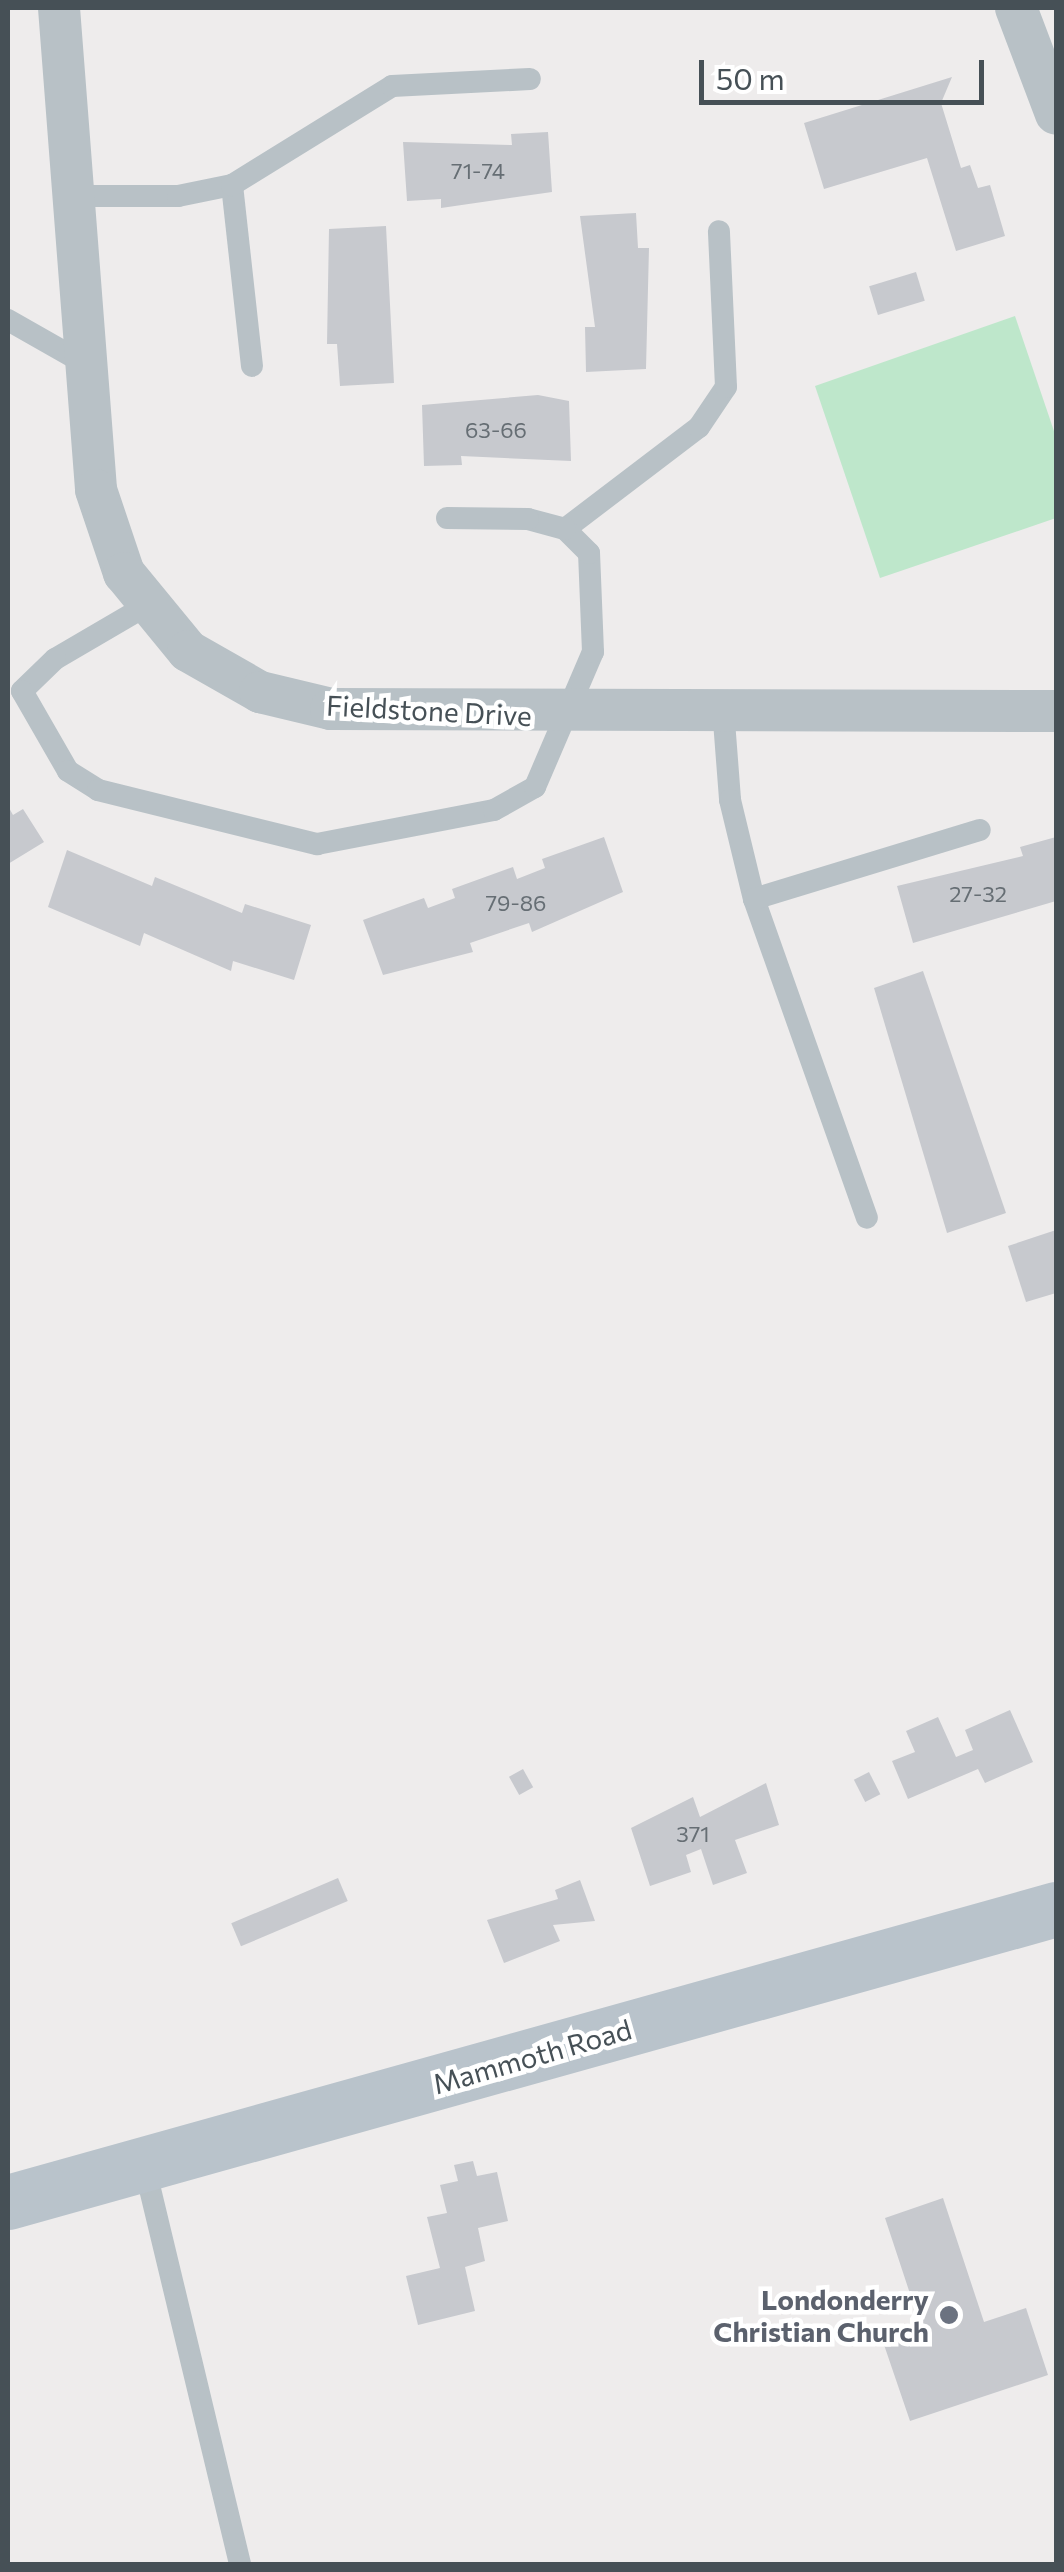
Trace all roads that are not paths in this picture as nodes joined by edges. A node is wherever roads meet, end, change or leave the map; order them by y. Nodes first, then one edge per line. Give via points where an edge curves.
1 (59, 8) edge
2 (1016, 8) edge
3 (530, 79) dead end
4 (1056, 114) edge
5 (232, 185) junction
6 (70, 196) junction
7 (720, 231) dead end
8 (8, 320) edge
9 (82, 362) junction
10 (252, 366) dead end
11 (448, 518) dead end
12 (564, 528) junction
13 (144, 607) junction
14 (723, 708) junction
15 (1056, 711) edge
16 (568, 716) junction
17 (980, 830) dead end
18 (754, 899) junction
19 (867, 1218) dead end
20 (1056, 1910) edge
21 (144, 2164) junction
22 (8, 2202) edge
23 (240, 2564) edge

1 - 6 street, Fieldstone Drive
2 - 4 street
3 - 5 lane via 392,86
5 - 6 lane via 178,196
5 - 10 lane
6 - 9 street, Fieldstone Drive
7 - 12 lane via 726,387 699,427
8 - 9 lane
9 - 13 street, Fieldstone Drive via 105,534
11 - 12 lane
12 - 16 lane via 589,553 592,600 593,652
13 - 16 street, Fieldstone Drive via 188,651 260,692 331,709
13 - 16 lane via 55,659 22,691 68,772 98,790 345,843 494,810 536,786
14 - 15 street, Fieldstone Drive
14 - 16 street, Fieldstone Drive
14 - 18 lane via 730,800
17 - 18 lane
18 - 19 lane
20 - 21 main road, Mammoth Road
21 - 22 main road, Mammoth Road
21 - 23 lane

